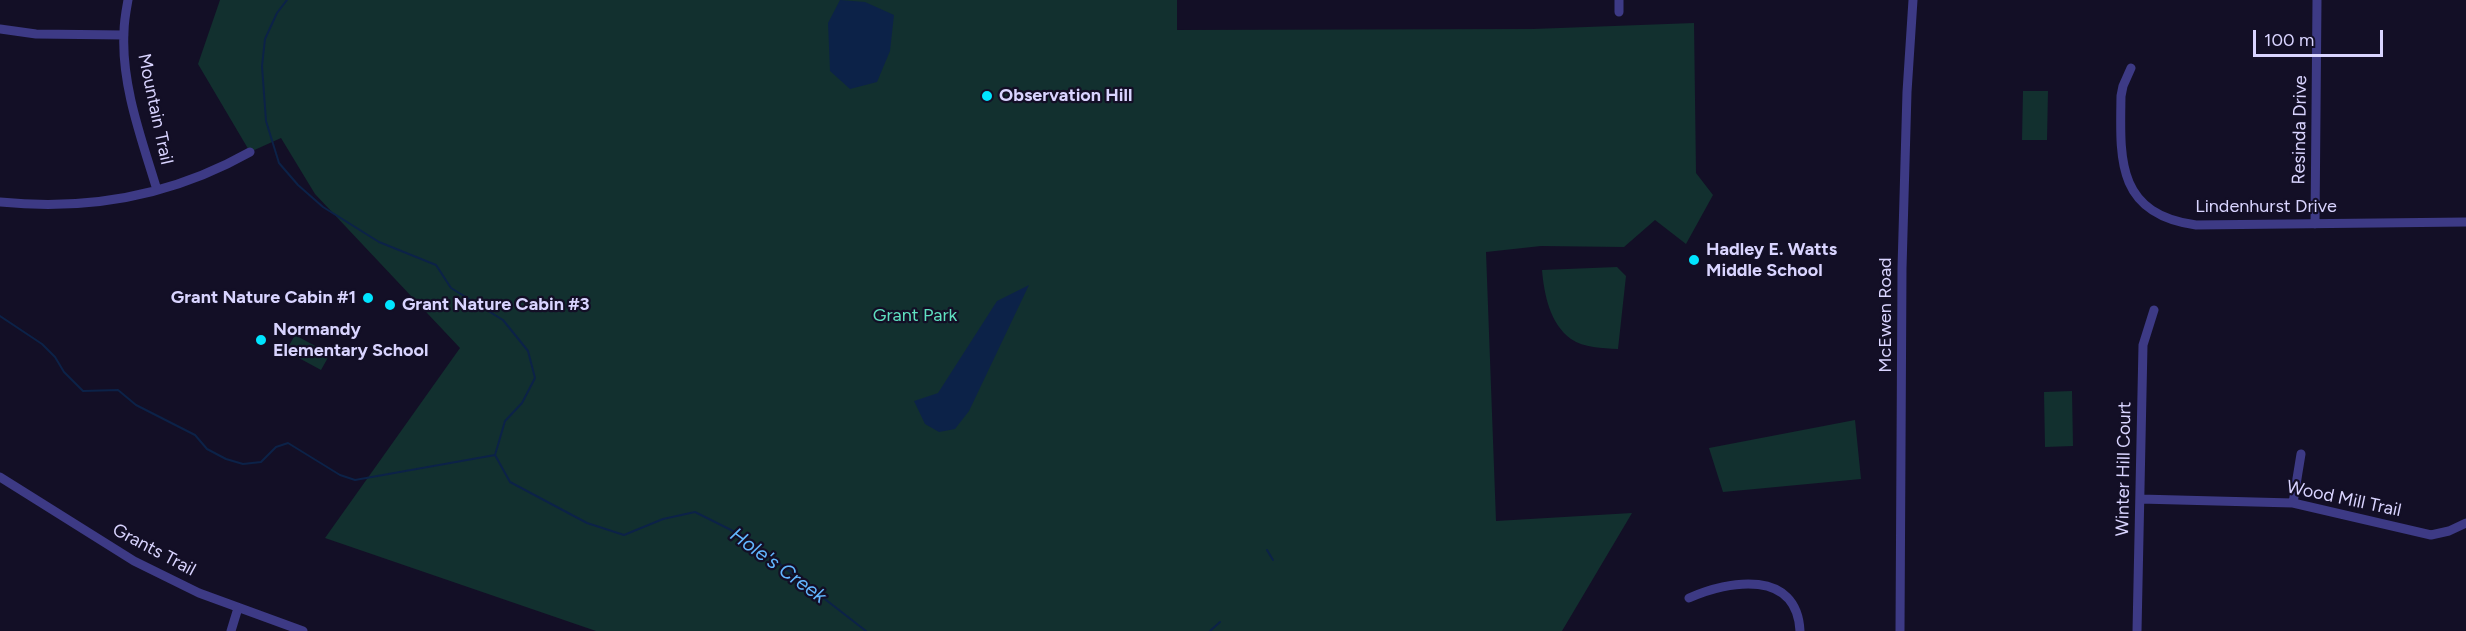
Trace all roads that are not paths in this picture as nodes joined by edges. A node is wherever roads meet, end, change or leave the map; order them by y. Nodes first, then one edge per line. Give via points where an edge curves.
1 (128, 0) edge
2 (1619, 0) edge
3 (1912, 0) edge
4 (2317, 0) edge
5 (1619, 12) dead end
6 (0, 29) edge
7 (124, 35) junction
8 (2131, 68) dead end
9 (250, 152) dead end
10 (157, 190) junction
11 (0, 202) edge
12 (2466, 222) edge
13 (2315, 224) junction
14 (2154, 310) dead end
15 (2301, 454) dead end
16 (0, 477) edge
17 (2140, 499) junction
18 (2293, 503) junction
19 (2466, 524) edge
20 (1689, 598) dead end
21 (238, 609) junction
22 (231, 631) edge
23 (303, 631) edge
24 (1800, 631) edge
25 (1900, 631) edge
26 (2137, 631) edge

1 - 7 street, Mountain Trail
2 - 5 street
3 - 25 street, McEwen Road via 1902,268
4 - 13 street, Resinda Drive
6 - 7 street via 36,34
7 - 10 street, Mountain Trail via 131,96
8 - 13 street, Lindenhurst Drive via 2121,96 2121,162 2135,193 2152,210 2173,221 2196,225
9 - 10 street via 207,174
10 - 11 street via 75,205
12 - 13 street, Lindenhurst Drive
14 - 17 street, Winter Hill Court via 2143,345
15 - 18 street
16 - 21 street, Grants Trail via 134,561
17 - 18 street, Wood Mill Trail
17 - 26 street, Winter Hill Court
18 - 19 street, Wood Mill Trail via 2422,534 2440,534
20 - 24 street via 1726,586 1773,587 1793,603
21 - 22 street
21 - 23 street, Grants Trail

